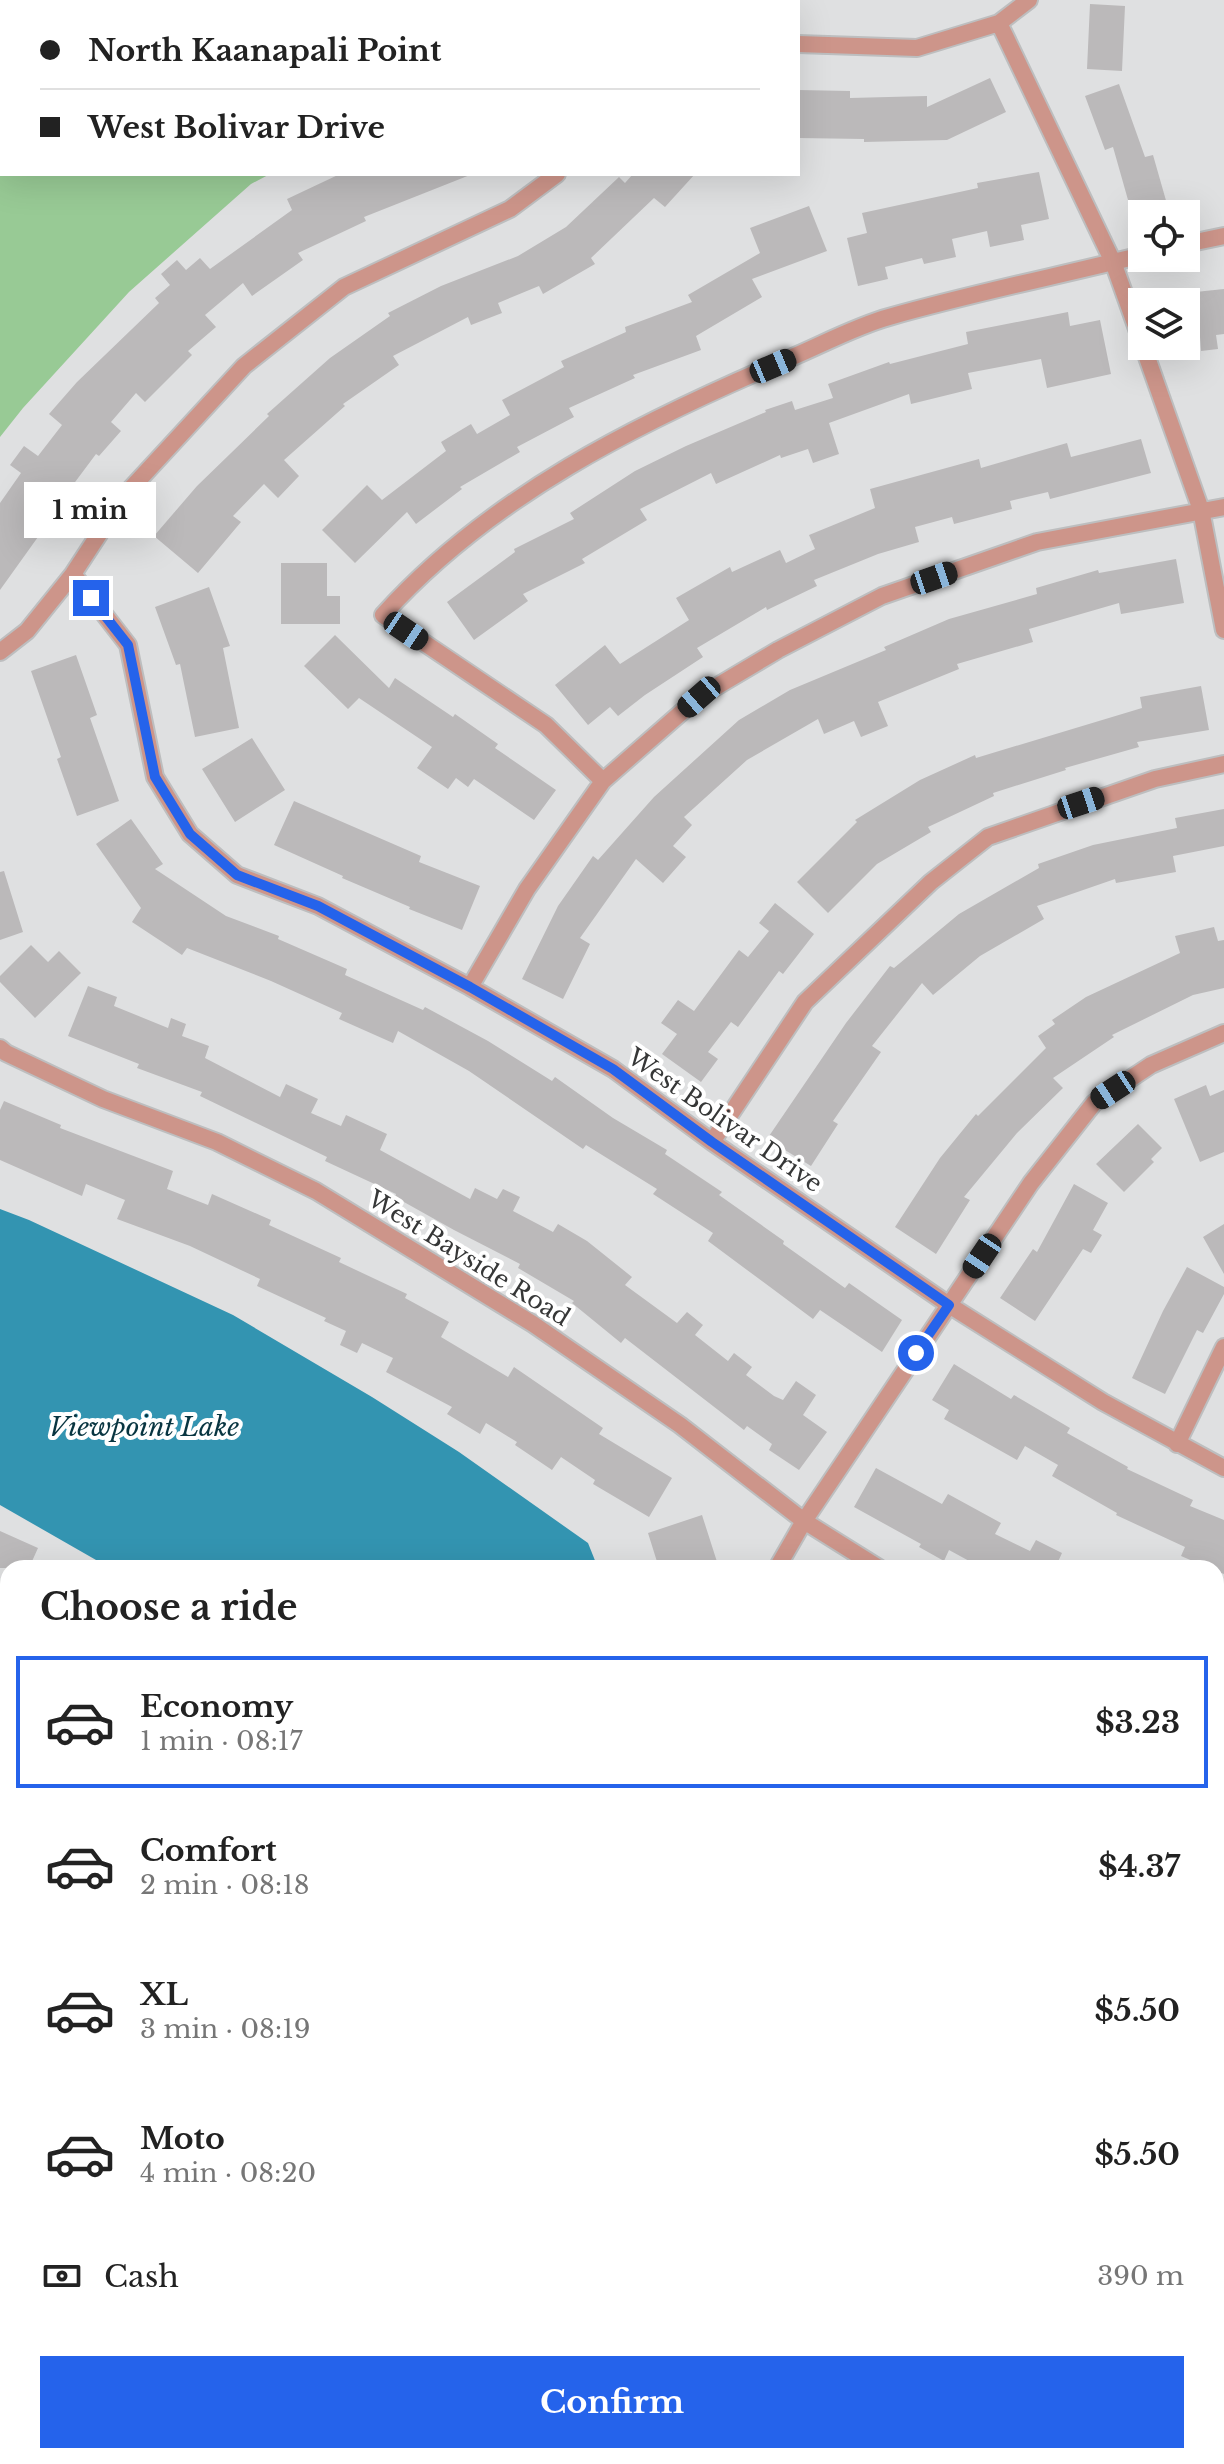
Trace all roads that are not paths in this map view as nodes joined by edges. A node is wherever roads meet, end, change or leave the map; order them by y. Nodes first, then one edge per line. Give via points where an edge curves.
1 (1029, 0) edge
2 (999, 23) junction
3 (800, 44) edge
4 (554, 176) edge
5 (1224, 236) edge
6 (1200, 241) edge
7 (1128, 258) edge
8 (1113, 262) junction
9 (1128, 304) edge
10 (1148, 360) edge
11 (1224, 507) edge
12 (1201, 510) junction
13 (73, 574) junction
14 (1224, 630) edge
15 (0, 652) edge
16 (1224, 764) edge
17 (603, 781) junction
18 (470, 987) junction
19 (1224, 1033) edge
20 (0, 1048) edge
21 (712, 1142) junction
22 (949, 1305) junction
23 (1224, 1347) edge
24 (1177, 1444) junction
25 (1224, 1468) edge
26 (804, 1521) junction
27 (782, 1560) edge
28 (866, 1560) edge

1 - 2 street
2 - 3 street via 917,48
2 - 8 street
4 - 13 street via 510,209 344,287 244,366 124,496
5 - 6 street
7 - 8 street
8 - 9 street
8 - 17 street via 886,318 744,378 626,433 518,498 417,577 383,615 546,725
10 - 12 street
11 - 12 street
12 - 14 street
12 - 17 street via 1037,542 882,596 699,697
13 - 15 street via 27,631
13 - 18 street, West Bolivar Drive via 128,645 155,777 190,834 237,875 318,906
16 - 21 street via 1155,779 988,837 931,882 805,1002
17 - 18 street via 527,889
18 - 21 street, West Bolivar Drive via 613,1069
19 - 22 street via 1151,1065 1094,1103 1031,1183
20 - 26 street, West Bayside Road via 316,1191 533,1324 680,1425
21 - 22 street, West Bolivar Drive
22 - 24 street, West Bolivar Drive
22 - 26 street
23 - 24 street
24 - 25 street, West Bolivar Drive
26 - 27 street
26 - 28 street, West Bayside Road

